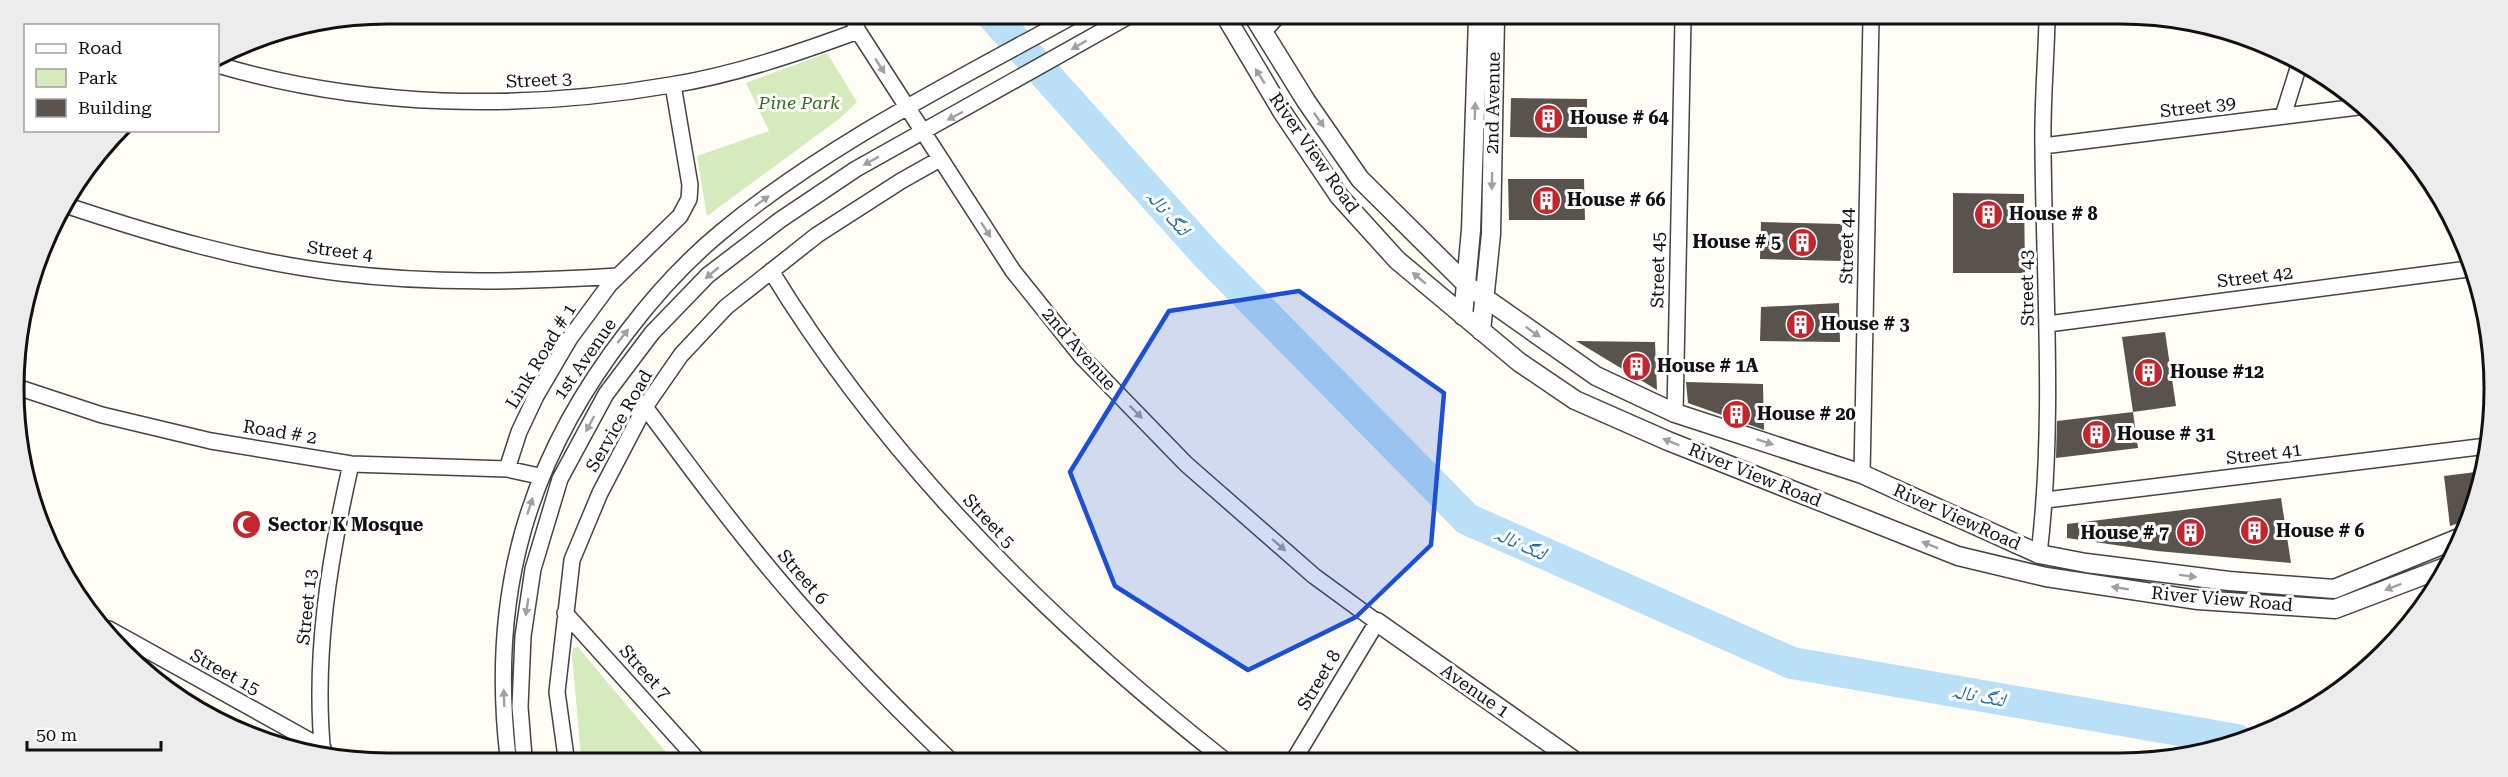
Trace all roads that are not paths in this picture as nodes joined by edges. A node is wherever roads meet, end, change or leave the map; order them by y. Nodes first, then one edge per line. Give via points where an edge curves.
1 (855, 24) edge
2 (1058, 24) edge
3 (1116, 24) edge
4 (1230, 24) edge
5 (1478, 24) edge
6 (1495, 24) edge
7 (1683, 24) edge
8 (1871, 24) edge
9 (2047, 24) edge
10 (1258, 25) edge
11 (858, 31) junction
12 (220, 66) edge
13 (2297, 71) edge
14 (673, 85) junction
15 (906, 106) junction
16 (2352, 108) edge
17 (2283, 116) junction
18 (922, 132) junction
19 (2043, 146) junction
20 (940, 159) junction
21 (72, 207) edge
22 (2464, 269) edge
23 (771, 271) junction
24 (618, 276) junction
25 (1468, 286) junction
26 (1486, 298) junction
27 (1463, 316) junction
28 (2048, 324) junction
29 (1481, 331) junction
30 (24, 389) edge
31 (645, 407) junction
32 (1675, 413) junction
33 (2479, 447) edge
34 (351, 464) junction
35 (507, 469) junction
36 (1862, 474) junction
37 (539, 476) junction
38 (2046, 500) junction
39 (2450, 542) edge
40 (2039, 554) junction
41 (2435, 571) edge
42 (565, 613) junction
43 (1377, 622) junction
44 (121, 636) edge
45 (310, 744) edge
46 (322, 747) edge
47 (508, 753) edge
48 (524, 753) edge
49 (565, 753) edge
50 (691, 753) edge
51 (943, 753) edge
52 (1216, 753) edge
53 (1298, 753) edge
54 (1563, 753) edge

1 - 11 street, 2nd Avenue
2 - 15 street, 1st Avenue
3 -> 18 street, 1st Avenue
27 -> 4 street, River View Road via 1398,260 1340,196 1283,113
25 -> 5 street, 2nd Avenue
6 -> 26 street, 2nd Avenue
7 - 32 street, Street 45
8 - 36 street, Street 44
9 - 19 street, Street 43
10 -> 25 street, River View Road via 1360,179
11 - 14 street, Street 3 via 784,56
11 -> 15 street, 2nd Avenue
12 - 14 street, Street 3 via 325,90 426,101 519,102
13 - 17 street
14 - 24 street, Link Road # 1 via 689,199 681,216
15 - 18 street, 2nd Avenue
37 -> 15 street, 1st Avenue via 556,438 595,373 677,272 764,199
16 - 17 street, Street 39
17 - 19 street, Street 39
18 - 20 street, 2nd Avenue
18 -> 48 street, 1st Avenue via 856,169 708,275 652,333 606,394 560,479 533,569 522,660
19 - 28 street, Street 43
20 - 23 street, Service Road via 817,235
20 -> 43 street, 2nd Avenue via 1013,271 1082,357 1186,464 1314,576
21 - 24 street, Street 4 via 230,254 339,273 466,281
22 - 28 street, Street 42
23 - 31 street, Service Road via 718,315 681,356
23 - 52 street, Street 5 via 809,333 923,477 974,534 1090,649
24 - 35 street, Link Road # 1 via 570,338 536,396
25 - 26 street, River View Road
25 - 27 street, 2nd Avenue
26 - 29 street, 2nd Avenue
26 -> 32 street, River ViewRoad via 1596,376
27 - 29 street, River View Road
28 - 38 street, Street 43
41 -> 29 street, River View Road via 2335,609 2198,600 2046,577 1958,556 1575,400
30 - 34 street, Road # 2 via 102,415 211,441
31 - 42 street, Service Road via 600,493 572,560
31 - 51 street, Street 6 via 747,542 817,623
32 -> 36 street, River ViewRoad
33 - 38 street, Street 41
34 - 35 street, Road # 2
34 - 46 street, Street 13 via 329,571 322,628 319,714
35 - 37 street, Road # 2
36 - 40 street, River ViewRoad
47 -> 37 street, 1st Avenue via 503,679 507,604 523,527
38 - 40 street, Street 43
40 -> 39 street, River ViewRoad via 2217,580 2334,589
42 - 49 street, Service Road via 557,692
42 - 50 street, Street 7
43 - 53 street, Street 8
43 - 54 street, Avenue 1
44 - 45 street, Street 15

